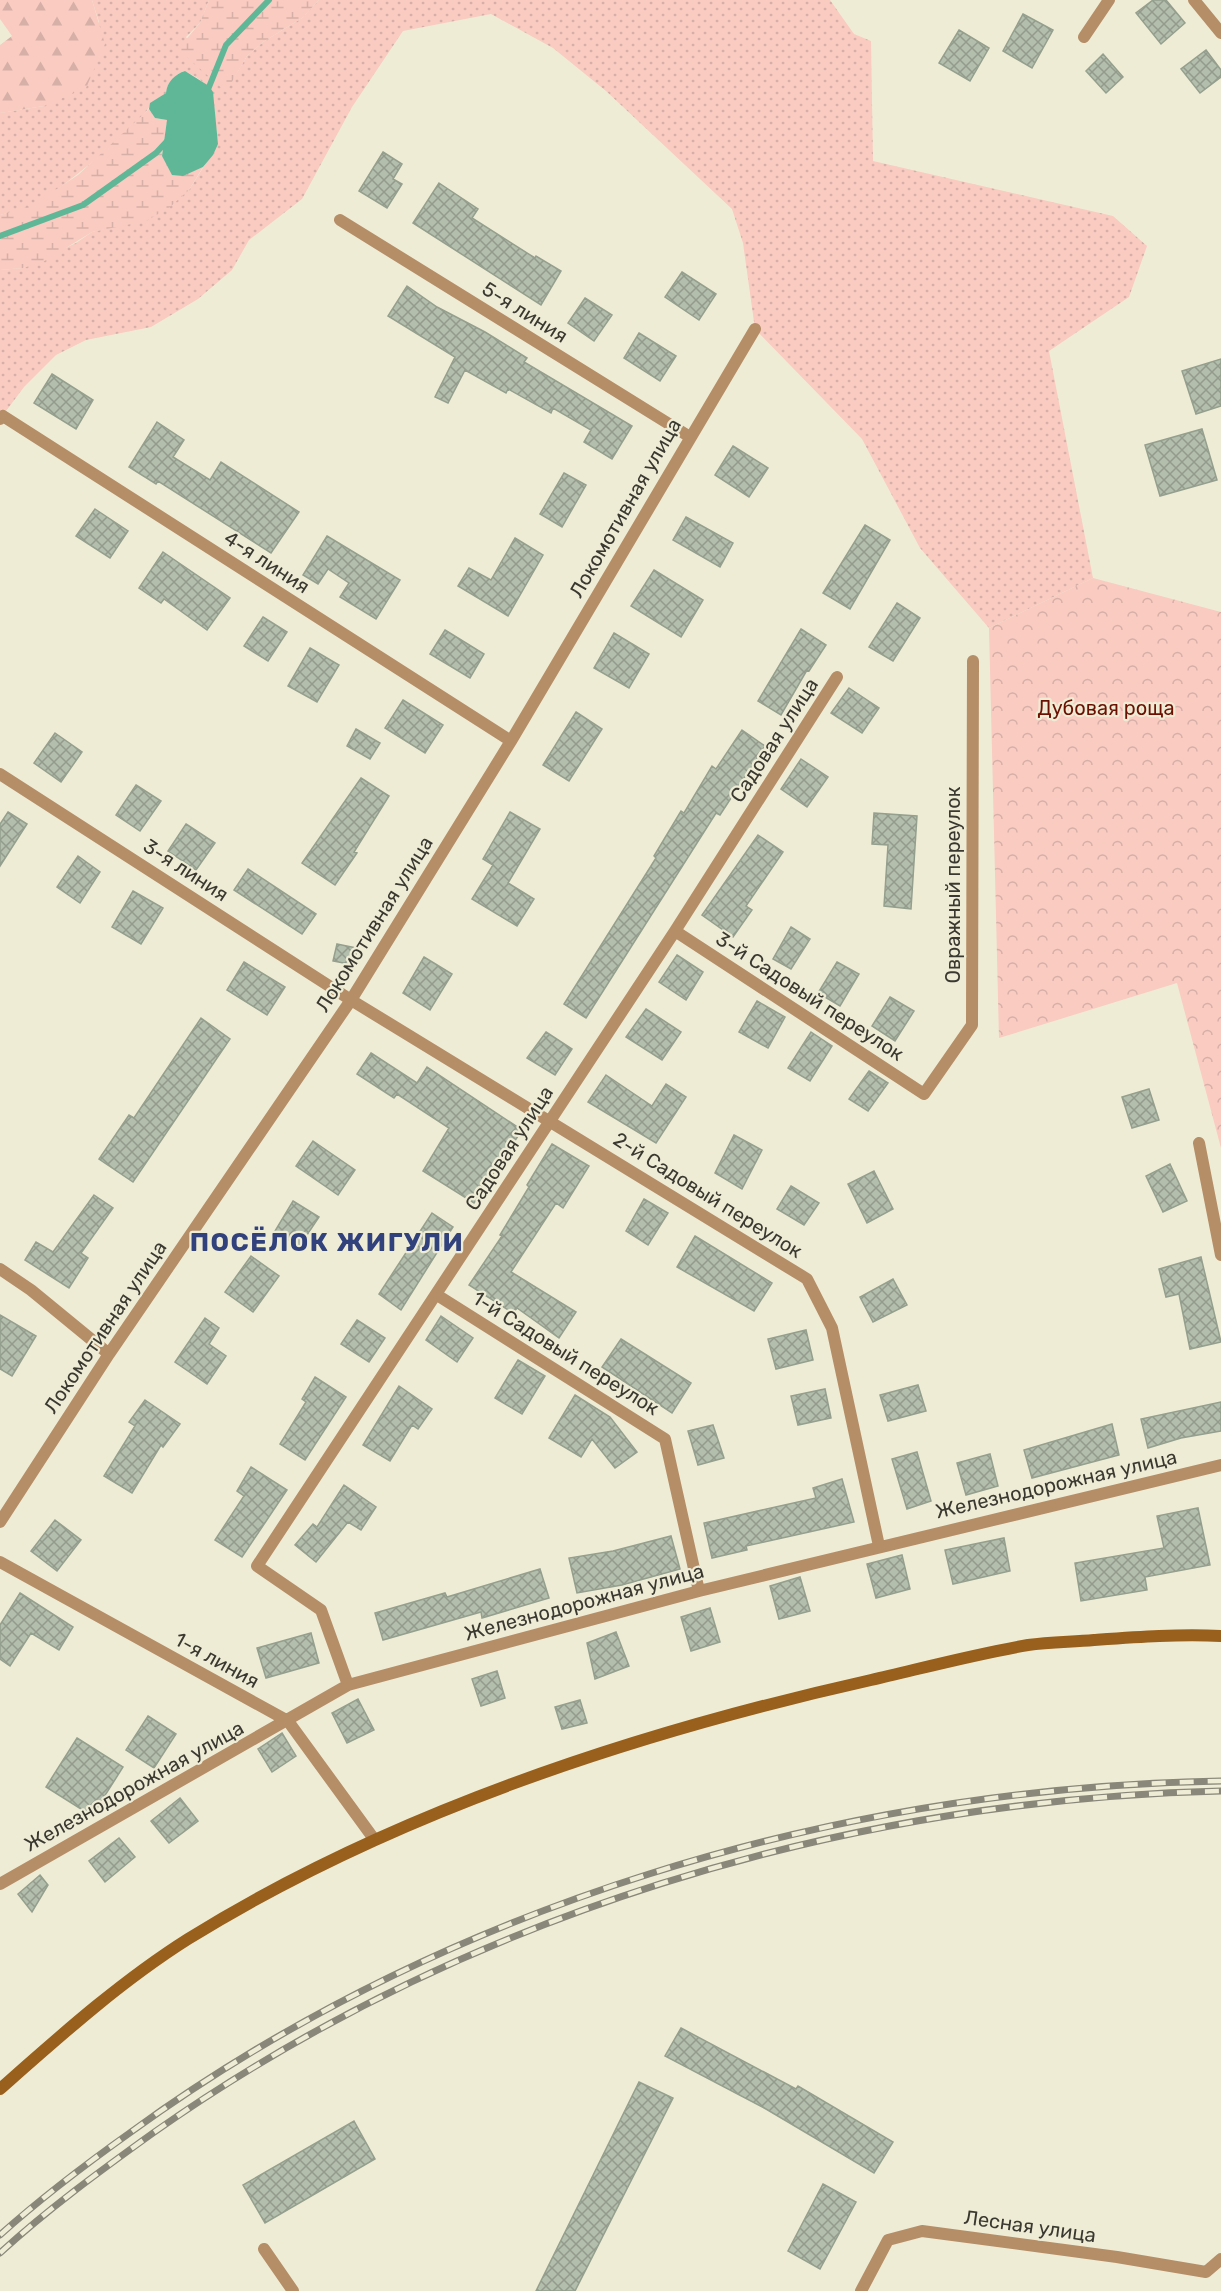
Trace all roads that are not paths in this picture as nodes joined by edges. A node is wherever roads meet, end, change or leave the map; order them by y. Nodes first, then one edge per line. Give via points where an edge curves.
1 (1109, 0) edge
2 (1194, 0) edge
3 (1221, 33) edge
4 (1084, 37) dead end
5 (340, 220) dead end
6 (755, 329) dead end
7 (2, 417) edge
8 (690, 436) junction
9 (973, 660) dead end
10 (837, 677) dead end
11 (511, 741) junction
12 (0, 774) edge
13 (675, 931) junction
14 (351, 1000) junction
15 (924, 1094) joint
16 (549, 1120) junction
17 (1199, 1143) dead end
18 (1221, 1255) edge
19 (0, 1269) edge
20 (437, 1294) junction
21 (109, 1354) junction
22 (1221, 1465) edge
23 (0, 1522) edge
24 (879, 1546) junction
25 (0, 1562) edge
26 (699, 1590) junction
27 (1221, 1636) edge
28 (348, 1685) junction
29 (288, 1721) junction
30 (374, 1839) junction
31 (0, 1884) edge
32 (0, 2089) edge
33 (264, 2249) dead end
34 (1221, 2259) edge
35 (293, 2291) edge
36 (861, 2291) edge

1 - 4 street
2 - 3 street
5 - 8 street, 5-я линия
6 - 8 street, Локомотивная улица
7 - 11 street, 4-я линия
8 - 11 street, Локомотивная улица
9 - 15 street, Овражный переулок via 972,1025
10 - 13 street, Садовая улица
11 - 14 street, Локомотивная улица
12 - 14 street, 3-я линия
13 - 15 street, 3-й Садовый переулок
13 - 16 street, Садовая улица
14 - 16 street, 2-й Садовый переулок
14 - 21 street, Локомотивная улица
16 - 20 street, Садовая улица
16 - 24 street, 2-й Садовый переулок via 807,1279 832,1328
17 - 18 street
19 - 21 street
20 - 26 street, 1-й Садовый переулок via 665,1439
20 - 28 street, Садовая улица via 257,1566 321,1610
21 - 23 street, Локомотивная улица
22 - 24 street, Железнодорожная улица
24 - 26 street, Железнодорожная улица
25 - 29 street, 1-я линия
26 - 28 street, Железнодорожная улица
27 - 30 street via 1179,1634 1030,1645 757,1706 557,1768
28 - 29 street, Железнодорожная улица
29 - 30 street, 1-я линия
29 - 31 street, Железнодорожная улица
30 - 32 street via 278,1886 186,1941 75,2022
33 - 35 street
34 - 36 street, Лесная улица via 1206,2272 922,2231 888,2240

